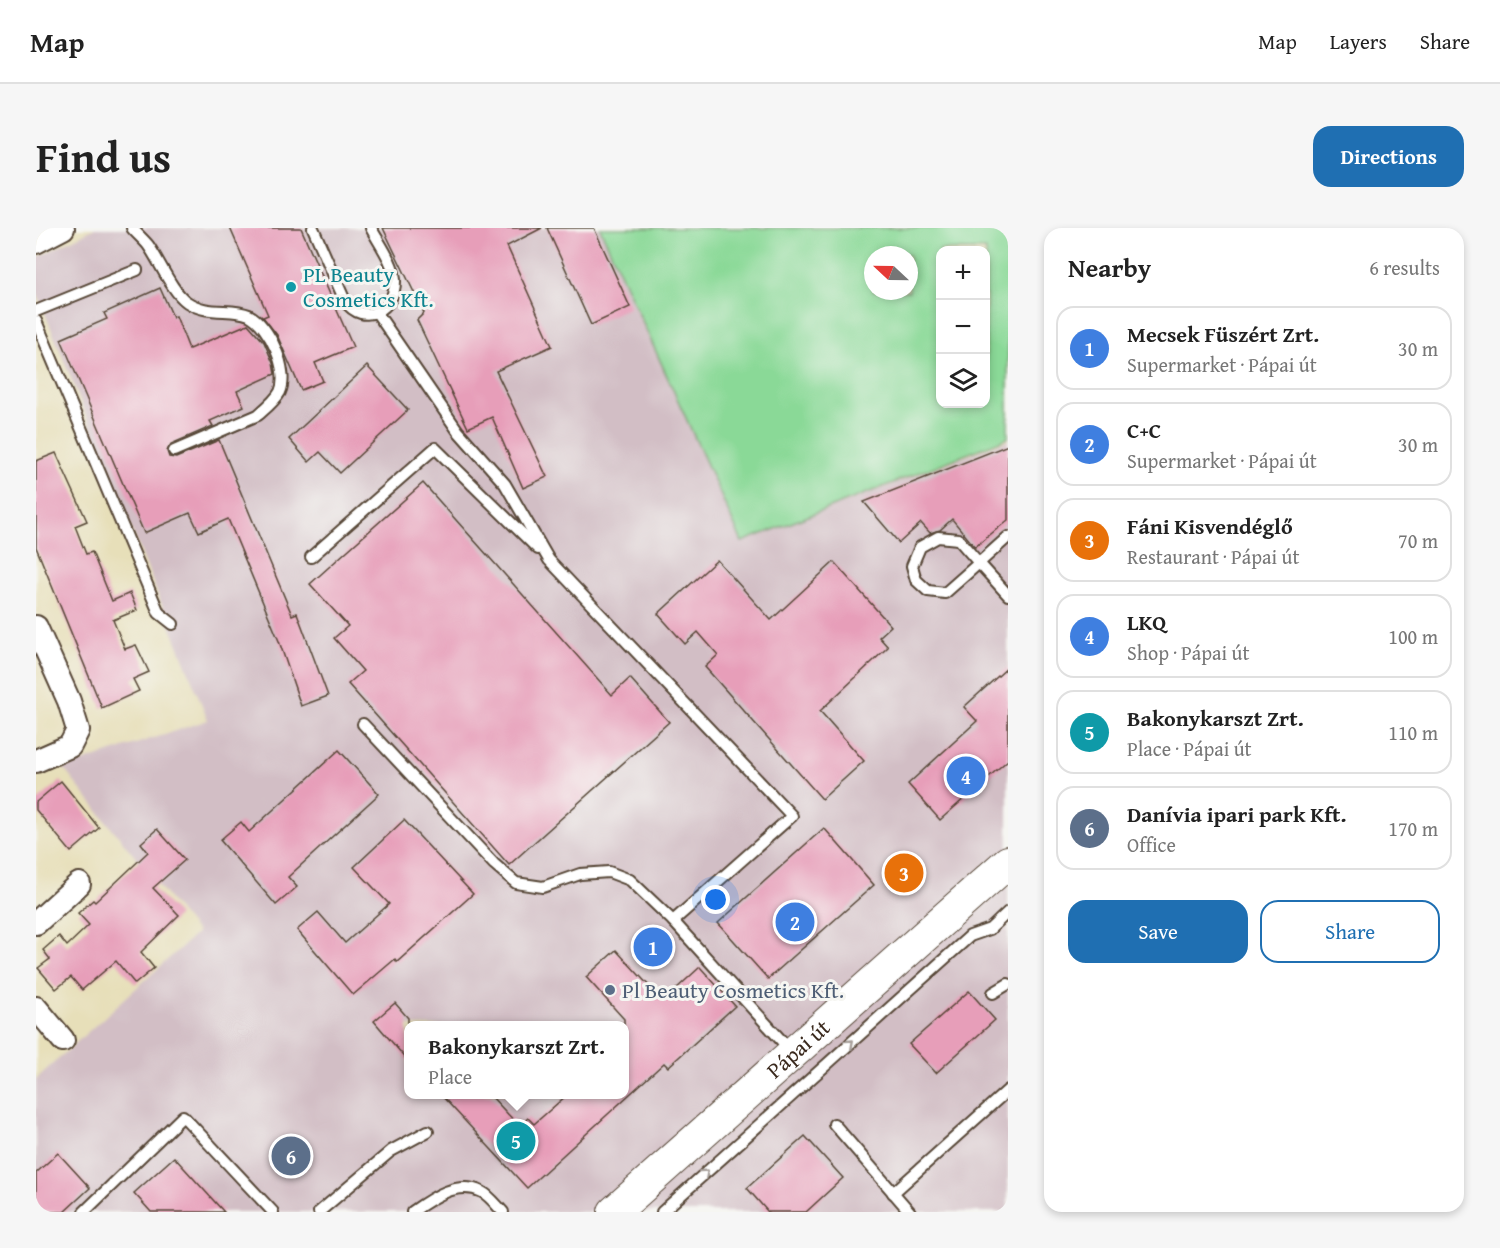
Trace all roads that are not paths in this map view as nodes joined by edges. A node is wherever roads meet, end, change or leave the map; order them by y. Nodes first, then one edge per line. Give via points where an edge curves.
1 (63, 228) edge
2 (132, 228) edge
3 (313, 228) edge
4 (371, 228) edge
5 (36, 242) edge
6 (137, 270) dead end
7 (36, 311) edge
8 (377, 313) junction
9 (36, 321) edge
10 (174, 451) dead end
11 (1008, 537) edge
12 (311, 557) dead end
13 (549, 560) junction
14 (979, 563) junction
15 (1008, 595) edge
16 (173, 624) dead end
17 (36, 627) edge
18 (363, 724) dead end
19 (36, 761) edge
20 (1008, 862) edge
21 (79, 884) dead end
22 (1008, 912) edge
23 (673, 921) junction
24 (36, 923) edge
25 (1008, 984) edge
26 (993, 993) dead end
27 (36, 1008) edge
28 (63, 1040) dead end
29 (793, 1053) junction
30 (1008, 1090) edge
31 (834, 1124) dead end
32 (428, 1131) dead end
33 (893, 1193) junction
34 (84, 1212) edge
35 (273, 1212) edge
36 (319, 1212) edge
37 (412, 1212) edge
38 (503, 1212) edge
39 (614, 1212) edge
40 (662, 1212) edge
41 (910, 1212) edge

1 - 5 street
2 - 10 lane via 148,245 184,301 207,311 247,314 261,322 269,332 281,370 280,393 258,415
3 - 8 lane via 350,308 363,315
4 - 8 lane via 395,281 391,296
6 - 7 lane
8 - 13 lane via 458,431 505,484
9 - 16 lane via 159,613
11 - 14 lane
12 - 13 lane via 435,448
13 - 23 lane via 792,816
14 - 14 lane via 958,539 938,537 920,547 912,566 916,580 928,591 945,593
14 - 15 lane
17 - 19 street via 78,730 70,746
18 - 23 lane via 516,883 543,887 580,874 609,872 630,880
20 - 29 main road, Pápai út
21 - 24 street
40 -> 22 lane via 970,936 990,928
23 - 29 lane
25 - 26 lane
27 - 28 street
29 - 39 main road, Pápai út
30 - 33 lane
31 - 33 lane
32 - 36 lane via 392,1151
33 - 41 lane
34 - 35 lane via 183,1116
37 - 38 lane via 433,1197 467,1188 483,1193

